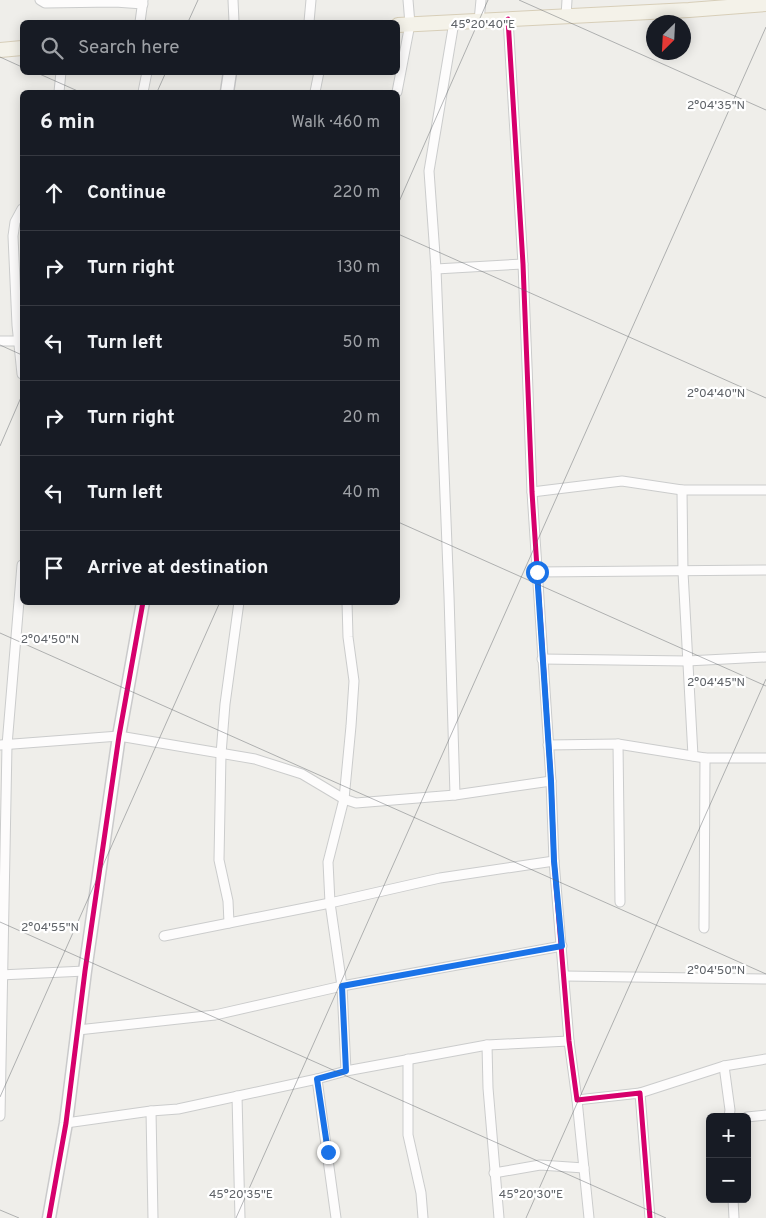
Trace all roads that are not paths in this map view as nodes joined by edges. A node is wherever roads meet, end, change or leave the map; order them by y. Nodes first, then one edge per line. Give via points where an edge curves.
1 (40, 0) edge
2 (232, 0) edge
3 (311, 0) edge
4 (408, 0) edge
5 (482, 0) edge
6 (568, 0) edge
7 (115, 1) edge
8 (143, 2) edge
9 (766, 4) edge
10 (566, 16) junction
11 (508, 19) junction
12 (140, 20) edge
13 (234, 20) edge
14 (309, 20) edge
15 (479, 21) junction
16 (454, 22) junction
17 (404, 25) edge
18 (20, 48) edge
19 (0, 50) edge
20 (400, 63) edge
21 (61, 75) edge
22 (146, 75) edge
23 (230, 75) edge
24 (319, 75) edge
25 (399, 75) edge
26 (59, 90) edge
27 (143, 90) edge
28 (227, 90) edge
29 (316, 90) edge
30 (397, 90) edge
31 (20, 213) edge
32 (523, 264) junction
33 (436, 269) junction
34 (0, 341) edge
35 (20, 341) joint
36 (682, 490) junction
37 (766, 490) edge
38 (532, 492) junction
39 (766, 570) edge
40 (537, 572) junction
41 (683, 572) junction
42 (20, 590) edge
43 (142, 605) edge
44 (239, 605) edge
45 (347, 605) edge
46 (766, 657) edge
47 (542, 659) junction
48 (687, 660) junction
49 (118, 736) junction
50 (618, 744) junction
51 (4, 745) edge
52 (548, 745) junction
53 (221, 754) junction
54 (693, 756) junction
55 (705, 758) junction
56 (766, 758) edge
57 (551, 781) junction
58 (455, 795) junction
59 (344, 800) junction
60 (554, 861) junction
61 (620, 902) dead end
62 (330, 903) junction
63 (229, 923) junction
64 (704, 928) dead end
65 (164, 936) dead end
66 (562, 946) junction
67 (85, 971) junction
68 (2, 975) edge
69 (565, 976) junction
70 (766, 979) edge
71 (342, 986) junction
72 (78, 1030) junction
73 (569, 1041) junction
74 (487, 1045) junction
75 (408, 1059) junction
76 (766, 1059) edge
77 (724, 1066) junction
78 (346, 1071) junction
79 (317, 1079) junction
80 (640, 1093) junction
81 (237, 1096) junction
82 (577, 1100) junction
83 (151, 1111) junction
84 (729, 1113) edge
85 (766, 1115) edge
86 (0, 1116) edge
87 (751, 1116) edge
88 (66, 1123) junction
89 (584, 1168) junction
90 (494, 1173) junction
91 (733, 1203) edge
92 (50, 1218) edge
93 (153, 1218) edge
94 (240, 1218) edge
95 (336, 1218) edge
96 (423, 1218) edge
97 (499, 1218) edge
98 (589, 1218) edge
99 (650, 1218) edge
100 (734, 1218) edge

1 - 7 street via 45,3
2 - 13 street
3 - 14 street
4 - 17 street
5 - 15 street
6 - 10 street
7 - 8 street
8 - 12 street
9 - 10 main road
10 - 11 main road
11 - 15 main road
11 - 32 street
15 - 16 main road
16 - 17 main road
16 - 33 street via 429,171
17 - 20 street
18 - 19 main road
21 - 26 street
22 - 27 street
23 - 28 street
24 - 29 street
25 - 30 street
31 - 35 street via 13,236
32 - 33 street
32 - 38 street
33 - 58 street
34 - 35 street
36 - 37 street
36 - 38 street via 622,482
36 - 41 street
38 - 40 street
39 - 41 street
40 - 41 street
40 - 47 street
41 - 48 street
42 - 51 street
43 - 49 street
44 - 53 street
45 - 59 street via 354,681
46 - 48 street
47 - 48 street
47 - 52 street
48 - 54 street
49 - 51 street
49 - 53 street
49 - 67 street
50 - 52 street
50 - 54 street
50 - 61 street
51 - 68 street
52 - 57 street
53 - 59 street via 255,759 302,774
53 - 63 street via 219,860
54 - 55 street
55 - 56 street
55 - 64 street
57 - 58 street
57 - 60 street
58 - 59 street via 369,803
59 - 62 street via 328,862
60 - 62 street via 440,878
60 - 66 street
62 - 63 street
62 - 71 street
63 - 65 street
66 - 69 street
66 - 71 street
67 - 68 street
67 - 72 street
68 - 86 street
69 - 70 street
69 - 73 street
71 - 72 street via 215,1015
71 - 78 street
72 - 88 street
73 - 74 street
73 - 82 street
74 - 75 street
74 - 90 street
75 - 78 street
75 - 96 street via 408,1135
76 - 77 street
77 - 80 street
77 - 84 street
78 - 79 street
79 - 81 street
79 - 95 street
80 - 82 street
80 - 99 street
81 - 83 street
81 - 94 street
82 - 89 street
83 - 88 street
83 - 93 street
85 - 87 street
88 - 92 street
89 - 90 street via 540,1165
89 - 98 street
90 - 97 street
91 - 100 street

